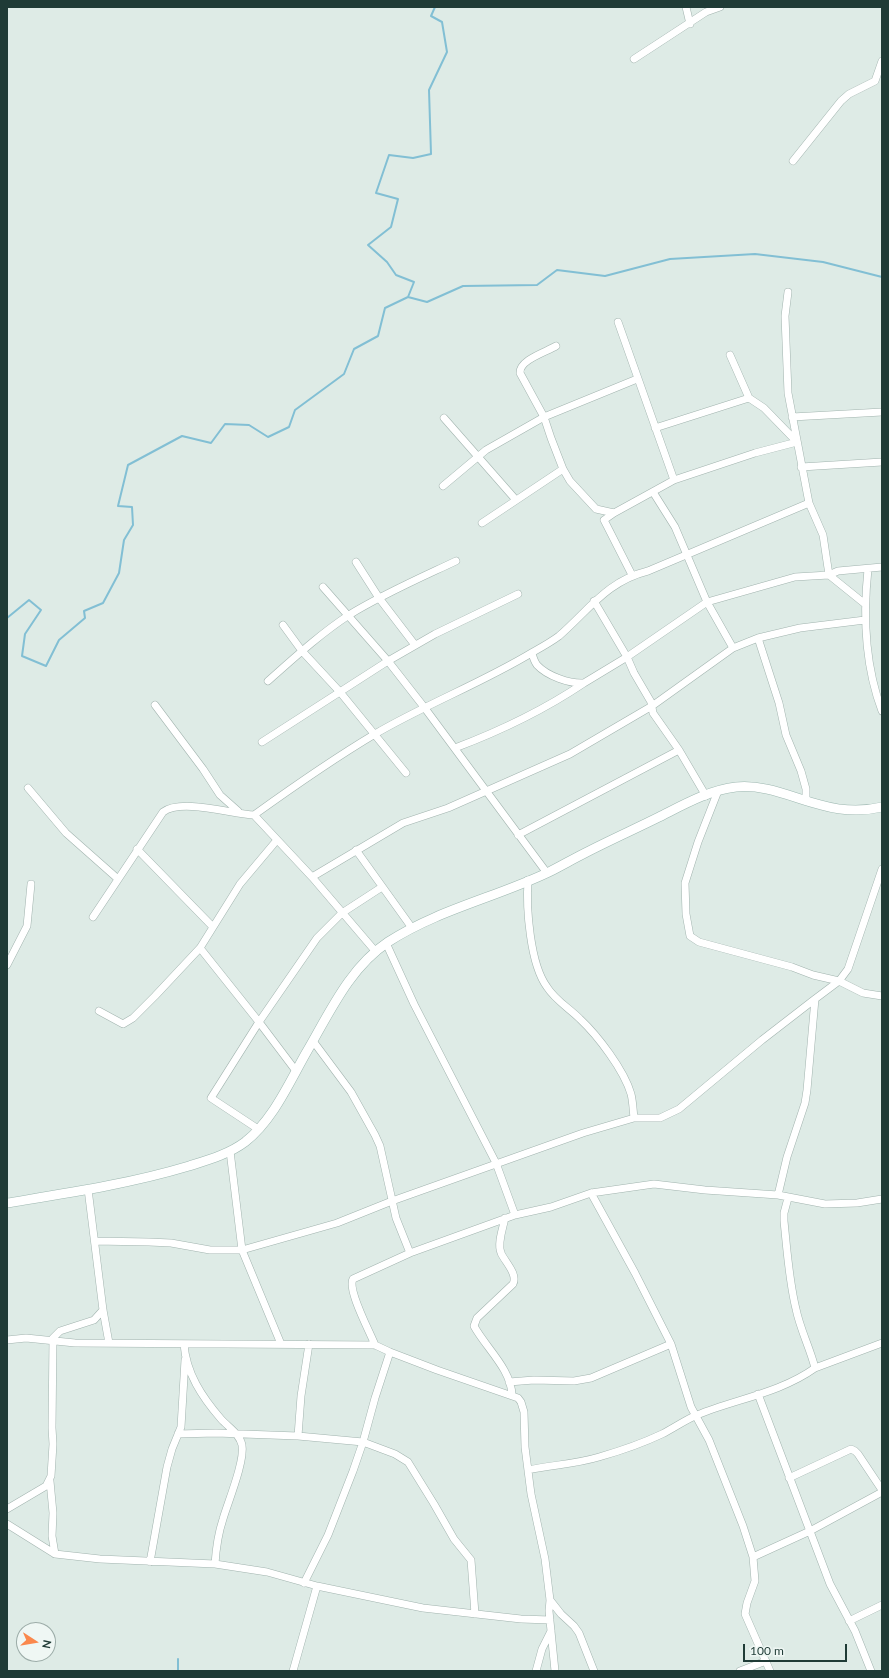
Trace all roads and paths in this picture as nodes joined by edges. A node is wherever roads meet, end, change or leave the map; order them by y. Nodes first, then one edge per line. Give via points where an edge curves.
1 (686, 7) edge
2 (720, 7) edge
3 (690, 24) junction
4 (634, 60) dead end
5 (882, 61) edge
6 (793, 161) dead end
7 (788, 292) dead end
8 (618, 322) dead end
9 (556, 346) dead end
10 (730, 355) dead end
11 (637, 379) junction
12 (748, 398) junction
13 (882, 412) edge
14 (544, 416) junction
15 (792, 417) junction
16 (444, 418) dead end
17 (655, 428) junction
18 (797, 442) junction
19 (478, 456) junction
20 (882, 462) edge
21 (801, 467) junction
22 (563, 469) junction
23 (674, 480) junction
24 (443, 486) dead end
25 (653, 492) junction
26 (516, 500) junction
27 (809, 503) junction
28 (614, 513) junction
29 (482, 523) dead end
30 (688, 554) junction
31 (456, 561) dead end
32 (356, 562) dead end
33 (882, 567) edge
34 (868, 569) junction
35 (632, 575) junction
36 (829, 575) junction
37 (323, 587) dead end
38 (518, 594) dead end
39 (379, 598) junction
40 (594, 601) junction
41 (707, 602) junction
42 (865, 604) junction
43 (348, 616) junction
44 (865, 620) junction
45 (283, 625) dead end
46 (758, 638) junction
47 (415, 645) junction
48 (734, 648) junction
49 (302, 650) junction
50 (532, 653) junction
51 (627, 657) junction
52 (388, 661) junction
53 (268, 681) dead end
54 (584, 683) junction
55 (340, 692) junction
56 (155, 705) dead end
57 (652, 706) junction
58 (424, 707) junction
59 (882, 711) edge
60 (374, 734) junction
61 (262, 742) dead end
62 (455, 748) junction
63 (679, 750) junction
64 (406, 773) dead end
65 (28, 788) dead end
66 (718, 791) junction
67 (488, 792) junction
68 (706, 796) junction
69 (806, 801) junction
70 (882, 808) edge
71 (241, 814) junction
72 (254, 815) junction
73 (518, 835) junction
74 (277, 840) junction
75 (137, 849) junction
76 (356, 850) junction
77 (882, 869) edge
78 (547, 873) junction
79 (312, 877) junction
80 (118, 879) junction
81 (528, 880) junction
82 (31, 884) dead end
83 (382, 886) junction
84 (342, 913) junction
85 (93, 917) dead end
86 (213, 927) junction
87 (412, 928) junction
88 (386, 943) junction
89 (200, 948) junction
90 (376, 952) junction
91 (7, 965) edge
92 (839, 981) junction
93 (882, 996) edge
94 (815, 999) junction
95 (99, 1011) dead end
96 (259, 1022) junction
97 (313, 1041) junction
98 (296, 1071) junction
99 (634, 1118) junction
100 (258, 1129) junction
101 (230, 1151) junction
102 (496, 1163) junction
103 (88, 1189) junction
104 (591, 1193) junction
105 (778, 1195) junction
106 (788, 1198) junction
107 (882, 1199) edge
108 (8, 1201) edge
109 (392, 1201) junction
110 (515, 1215) junction
111 (505, 1218) junction
112 (95, 1241) junction
113 (242, 1250) junction
114 (410, 1253) junction
115 (103, 1310) junction
116 (7, 1340) edge
117 (53, 1341) junction
118 (109, 1343) junction
119 (882, 1343) edge
120 (184, 1344) junction
121 (281, 1344) junction
122 (309, 1344) junction
123 (671, 1344) junction
124 (376, 1345) junction
125 (390, 1352) junction
126 (185, 1358) junction
127 (815, 1368) junction
128 (509, 1382) junction
129 (758, 1394) junction
130 (512, 1395) junction
131 (696, 1415) junction
132 (178, 1434) junction
133 (236, 1434) junction
134 (298, 1436) junction
135 (363, 1442) junction
136 (528, 1470) junction
137 (789, 1478) junction
138 (50, 1481) junction
139 (882, 1491) edge
140 (7, 1509) edge
141 (7, 1524) edge
142 (810, 1531) junction
143 (55, 1554) junction
144 (753, 1557) junction
145 (150, 1562) junction
146 (215, 1564) junction
147 (304, 1583) junction
148 (317, 1586) junction
149 (550, 1600) junction
150 (882, 1605) edge
151 (476, 1614) junction
152 (550, 1620) junction
153 (850, 1621) junction
154 (551, 1630) junction
155 (766, 1661) junction
156 (293, 1671) edge
157 (536, 1671) edge
158 (555, 1671) edge
159 (594, 1671) edge
160 (740, 1671) edge
161 (770, 1671) edge
162 (871, 1671) edge

1 - 3 street
2 - 3 street via 706,12
3 - 4 street
5 - 6 street via 875,82 841,100
7 - 15 street via 785,344
8 - 11 street
9 - 14 street via 526,362 520,370
10 - 12 street
11 - 14 street
11 - 17 street
12 - 17 street
12 - 18 street via 764,408
13 - 15 street
14 - 19 street
14 - 22 street
15 - 18 street
16 - 19 street
17 - 23 street
18 - 21 street
18 - 23 street via 755,452
19 - 24 street
19 - 26 street
20 - 21 street
21 - 27 street
22 - 26 street
22 - 28 street via 570,481 596,509
23 - 25 street
25 - 28 street
25 - 30 street
26 - 29 street
27 - 30 street
27 - 36 street via 823,535
28 - 35 street via 604,520
30 - 35 street
30 - 41 street
31 - 39 street
32 - 39 street
33 - 34 street
34 - 36 street via 838,571
34 - 42 street
35 - 40 street via 611,586
36 - 41 street via 795,577
36 - 42 street
37 - 43 street
38 - 47 street
39 - 43 street
39 - 47 street
40 - 50 street via 557,637
40 - 51 street
41 - 48 street
41 - 51 street
42 - 44 street
43 - 49 street
43 - 52 street
44 - 46 street via 815,625
44 - 59 street via 874,686
45 - 49 street
46 - 48 street
46 - 69 street via 779,703 786,735 806,789
47 - 52 street
48 - 57 street
49 - 53 street
49 - 55 street
50 - 54 street via 537,665 547,672
50 - 58 street
51 - 54 street
51 - 57 street
52 - 55 street
52 - 58 street
54 - 62 street via 494,733
55 - 60 street
55 - 61 street
56 - 71 street via 220,795
57 - 63 street via 653,713
57 - 67 street via 570,754
58 - 60 street
58 - 62 street
60 - 64 street
60 - 72 street via 311,774
62 - 67 street
63 - 68 street
63 - 73 street
65 - 80 street via 66,832
66 - 68 street
66 - 69 street via 758,787
66 - 92 street via 685,883 690,936 699,942
67 - 73 street
67 - 76 street via 403,823
68 - 78 street via 680,806
69 - 70 street via 855,811
71 - 72 street
71 - 75 street via 214,808 171,808 163,812
72 - 74 street
73 - 78 street
74 - 79 street
74 - 86 street via 240,884
75 - 80 street
75 - 86 street
76 - 79 street
76 - 83 street
77 - 92 street via 851,961
78 - 81 street
79 - 84 street
80 - 85 street
81 - 87 street
81 - 99 street via 528,917 541,977 554,997 588,1027 607,1051 631,1093
82 - 91 street via 27,926
83 - 84 street
83 - 87 street
84 - 90 street
84 - 96 street via 317,938
86 - 89 street
87 - 88 street
88 - 90 street
88 - 102 street via 414,1004
89 - 95 street via 125,1024 120,1024
89 - 96 street
90 - 97 street via 340,993
92 - 93 street via 863,993
92 - 94 street
94 - 99 street via 679,1109 660,1118
94 - 105 street via 805,1103 787,1156
96 - 98 street
96 - 100 street via 212,1098
97 - 98 street
97 - 109 street via 351,1092 375,1134
98 - 100 street
99 - 102 street
100 - 101 street via 246,1141
101 - 103 street via 159,1175
101 - 113 street
102 - 109 street
102 - 110 street
103 - 108 street
103 - 112 street
104 - 105 street via 654,1184
104 - 110 street via 551,1207
104 - 123 street
105 - 106 street
106 - 107 street via 825,1204
106 - 127 street via 784,1221 791,1287 796,1311
109 - 113 street via 332,1224
109 - 114 street
110 - 111 street
111 - 114 street
111 - 128 street via 500,1250 515,1281 474,1324
112 - 113 street via 170,1243 210,1250
112 - 115 street
113 - 121 street
114 - 124 street via 352,1281 354,1296
115 - 117 street via 94,1320 60,1331
115 - 118 street
116 - 117 street via 26,1338
117 - 118 street
117 - 138 street via 53,1444
118 - 120 street
119 - 127 street
120 - 121 street
120 - 126 street
121 - 122 street
122 - 124 street
122 - 134 street
123 - 128 street via 591,1378 574,1381
123 - 131 street via 691,1407
124 - 125 street
125 - 130 street
125 - 135 street
126 - 132 street
126 - 133 street via 200,1392
127 - 129 street via 797,1379
128 - 130 street
129 - 131 street
129 - 137 street
130 - 136 street via 521,1402 524,1412
131 - 136 street via 661,1434 611,1454
131 - 144 street via 709,1440
132 - 133 street
132 - 145 street via 167,1467
133 - 134 street
133 - 146 street via 242,1447 241,1459 222,1521
134 - 135 street
135 - 147 street via 328,1535
135 - 151 street via 395,1454 408,1462 454,1539 471,1560
136 - 149 street
137 - 139 street via 850,1450 858,1454
137 - 142 street
138 - 140 street via 46,1486
138 - 143 street
139 - 142 street
141 - 143 street
142 - 144 street
142 - 153 street via 830,1584
143 - 145 street
144 - 155 street via 755,1581 745,1614
145 - 146 street
146 - 147 street via 267,1572
147 - 148 street
148 - 151 street via 423,1608
148 - 156 street
149 - 152 street
149 - 159 street via 579,1633
150 - 153 street
151 - 152 street
152 - 154 street
153 - 162 street
154 - 157 street
154 - 158 street
155 - 160 street
155 - 161 street

